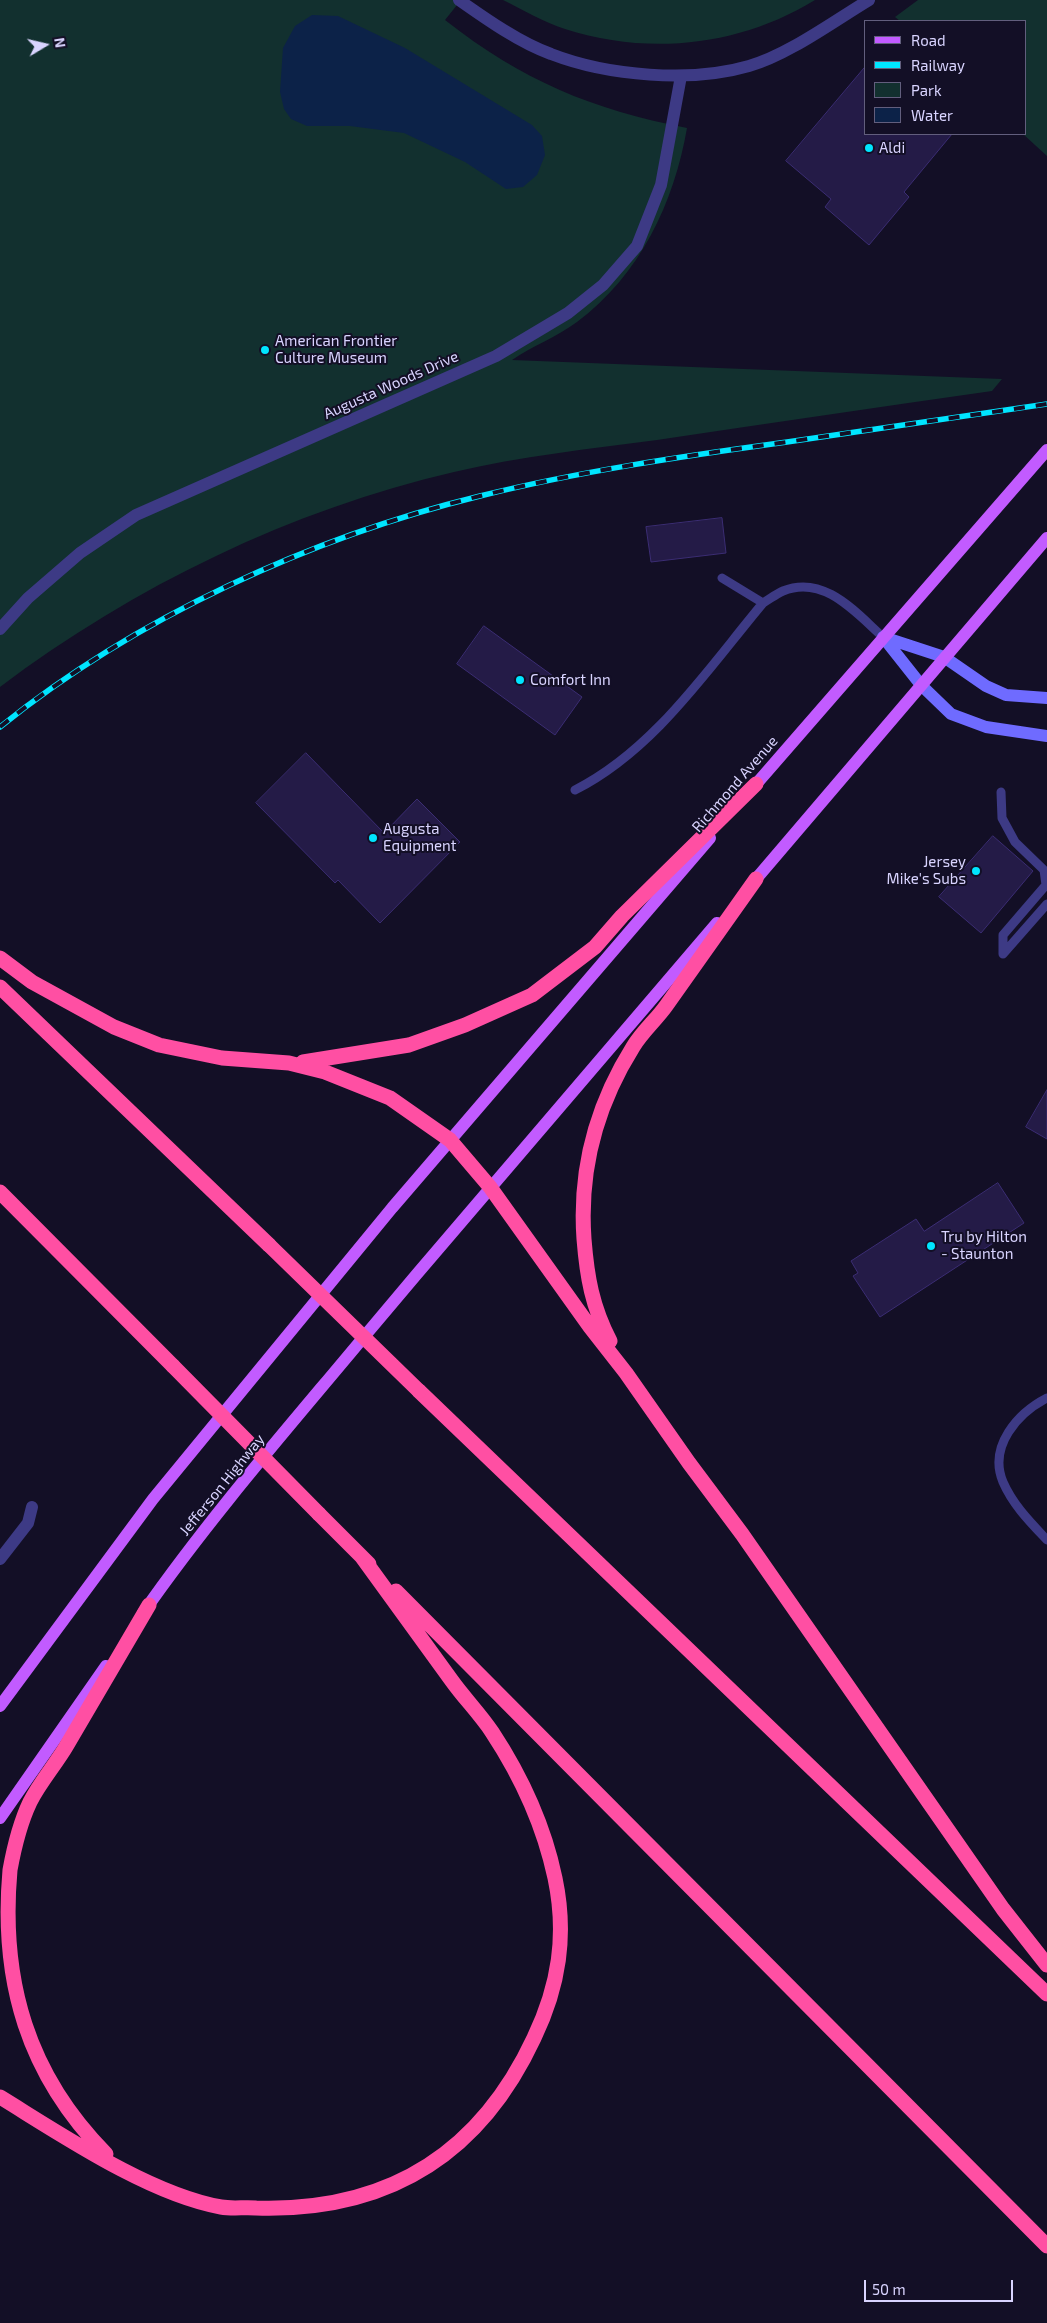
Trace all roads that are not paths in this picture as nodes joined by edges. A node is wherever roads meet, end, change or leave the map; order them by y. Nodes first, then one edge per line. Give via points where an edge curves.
1 (459, 0) edge
2 (869, 0) edge
3 (681, 76) junction
4 (1047, 450) edge
5 (1047, 538) edge
6 (722, 578) dead end
7 (763, 603) junction
8 (0, 629) edge
9 (883, 637) junction
10 (944, 657) junction
11 (920, 685) junction
12 (1047, 698) edge
13 (1047, 736) edge
14 (756, 784) junction
15 (575, 790) dead end
16 (1001, 792) dead end
17 (756, 879) junction
18 (1047, 904) edge
19 (0, 958) edge
20 (0, 987) edge
21 (289, 1063) junction
22 (450, 1140) junction
23 (490, 1187) junction
24 (0, 1192) edge
25 (626, 1373) junction
26 (1047, 1398) edge
27 (32, 1507) dead end
28 (1047, 1540) edge
29 (362, 1557) junction
30 (0, 1559) edge
31 (149, 1605) junction
32 (0, 1706) edge
33 (0, 1818) edge
34 (1047, 1965) edge
35 (1047, 1994) edge
36 (0, 2096) edge
37 (120, 2167) junction
38 (1047, 2246) edge

1 - 3 street via 550,54 609,68
2 - 3 street via 792,46 750,66
3 - 8 street, Augusta Woods Drive via 661,185 637,246 603,285 568,313 496,356 136,516 80,553 28,598
4 - 9 main road, Richmond Avenue
5 - 10 main road
6 - 7 lane
7 - 9 lane via 790,589 821,590 847,604
7 - 15 lane via 645,741 617,764
9 - 10 street
9 - 11 street
9 - 14 main road, Richmond Avenue
10 - 11 main road
10 - 12 street via 992,689 1006,694
11 - 13 street via 951,714 986,726
11 - 17 main road
14 - 21 highway via 622,916 595,947 532,995 410,1045
14 - 22 main road, Richmond Avenue
16 - 18 lane via 1002,818 1015,842 1044,870 1046,886 1003,935 1003,954
17 - 23 main road
17 - 25 highway via 634,1046 608,1091 589,1149 582,1216 588,1282 597,1316
19 - 21 highway via 67,1002 114,1027 159,1044 222,1058
20 - 35 highway, bridge
21 - 22 highway via 376,1091
22 - 23 highway
22 - 32 main road via 153,1499
23 - 25 highway
23 - 31 main road, Jefferson Highway via 224,1508
24 - 29 highway, bridge
25 - 34 highway via 1003,1909
26 - 28 lane via 1030,1407 1009,1430 1000,1463 1002,1480 1011,1496
27 - 30 street via 28,1523
29 - 37 highway via 490,1730 518,1774 537,1817 555,1878 560,1917 557,1977 547,2012 524,2061 482,2121 456,2146 428,2166 390,2186 321,2206 286,2209 222,2207 176,2193
29 - 38 highway
31 - 33 main road, Jefferson Highway
31 - 37 highway via 30,1802 13,1852 3,1923 5,1960 21,2030 55,2094 85,2133
36 - 37 highway

